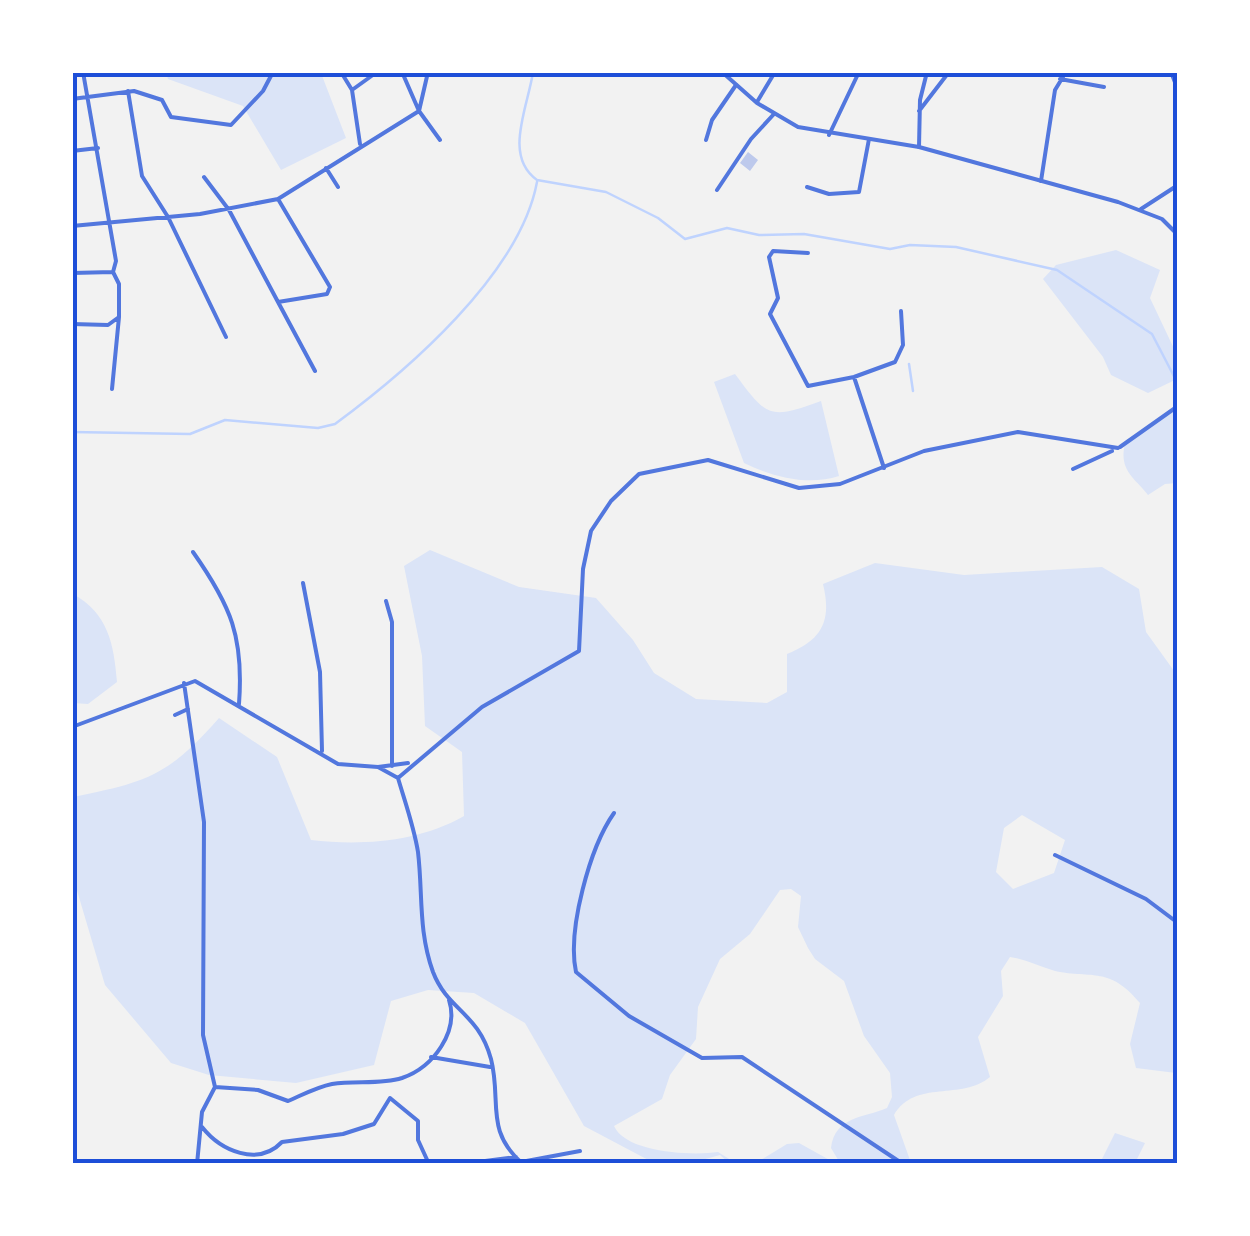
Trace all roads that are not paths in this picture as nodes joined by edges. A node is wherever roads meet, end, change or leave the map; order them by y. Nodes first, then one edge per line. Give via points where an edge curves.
1 (83, 72) edge
2 (273, 72) edge
3 (341, 72) edge
4 (378, 72) edge
5 (402, 72) edge
6 (428, 72) edge
7 (722, 72) edge
8 (776, 72) edge
9 (858, 72) edge
10 (927, 72) edge
11 (950, 72) edge
12 (1066, 72) edge
13 (1171, 72) edge
14 (1060, 80) junction
15 (736, 85) junction
16 (1104, 87) dead end
17 (352, 90) junction
18 (1178, 90) edge
19 (128, 91) junction
20 (89, 96) junction
21 (72, 99) edge
22 (757, 102) junction
23 (419, 110) junction
24 (920, 111) junction
25 (774, 114) junction
26 (829, 135) junction
27 (869, 139) junction
28 (440, 140) dead end
29 (706, 140) dead end
30 (360, 144) junction
31 (920, 147) junction
32 (100, 148) junction
33 (72, 151) edge
34 (326, 168) junction
35 (204, 177) dead end
36 (1041, 180) junction
37 (1178, 185) edge
38 (338, 187) dead end
39 (807, 187) dead end
40 (717, 190) dead end
41 (278, 198) junction
42 (1141, 209) junction
43 (230, 210) junction
44 (168, 217) junction
45 (112, 222) junction
46 (72, 226) edge
47 (1178, 235) edge
48 (808, 253) dead end
49 (112, 272) junction
50 (72, 274) edge
51 (278, 302) junction
52 (901, 311) dead end
53 (119, 317) junction
54 (72, 324) edge
55 (226, 337) dead end
56 (315, 371) dead end
57 (854, 378) junction
58 (112, 389) dead end
59 (1178, 406) edge
60 (1118, 448) junction
61 (884, 468) junction
62 (1073, 470) dead end
63 (194, 552) dead end
64 (302, 582) dead end
65 (386, 600) dead end
66 (184, 683) junction
67 (239, 704) junction
68 (188, 710) junction
69 (175, 715) dead end
70 (72, 728) edge
71 (322, 753) junction
72 (412, 763) junction
73 (392, 766) junction
74 (378, 767) junction
75 (398, 778) junction
76 (614, 813) dead end
77 (1055, 855) dead end
78 (1178, 923) edge
79 (448, 998) junction
80 (431, 1057) junction
81 (492, 1067) junction
82 (215, 1088) junction
83 (202, 1127) junction
84 (580, 1151) dead end
85 (520, 1161) edge
86 (198, 1164) edge
87 (429, 1164) edge
88 (462, 1164) edge
89 (903, 1164) edge

1 - 20 street
2 - 19 street via 231,125 170,117 156,96
3 - 17 street
4 - 17 street
5 - 23 street
6 - 23 street
7 - 15 street
8 - 22 street
9 - 26 street
10 - 24 street
11 - 24 street
12 - 14 street
13 - 18 street
14 - 16 street
14 - 36 street
15 - 22 street
15 - 29 street
17 - 30 street
19 - 20 street
19 - 44 street via 142,176
20 - 21 street
20 - 32 street
22 - 25 street
23 - 28 street
23 - 30 street
24 - 31 street
25 - 26 street
25 - 40 street
26 - 27 street
27 - 31 street
27 - 39 street via 859,192
30 - 34 street
31 - 36 street
32 - 33 street
32 - 45 street
34 - 38 street
34 - 41 street
35 - 43 street
36 - 42 street
37 - 42 street
41 - 43 street
41 - 51 street via 330,287 327,294
42 - 47 street
43 - 44 street
43 - 51 street
44 - 45 street
44 - 55 street
45 - 46 street
45 - 49 street
48 - 57 street via 770,253 778,303 770,314 805,384
49 - 50 street
49 - 53 street via 119,284
51 - 56 street
52 - 57 street via 899,358
53 - 54 street via 108,325
53 - 58 street
57 - 61 street
59 - 60 street
60 - 61 street via 1018,432 924,451
60 - 62 street
61 - 72 street via 840,484 799,488 708,460 639,474 610,501 588,541 579,651 494,699
63 - 67 street via 234,619
64 - 71 street via 320,672
65 - 73 street via 392,622
66 - 67 street via 202,683
66 - 68 street
66 - 70 street
67 - 71 street
68 - 69 street
68 - 82 street via 204,822 203,1034
71 - 74 street via 344,766
72 - 73 street
72 - 75 street
73 - 74 street
74 - 75 street
75 - 79 street via 418,850 419,922
76 - 89 street via 591,859 574,948 576,972 628,1016 702,1058 742,1057
77 - 78 street via 1146,899
79 - 80 street via 453,1025
79 - 81 street via 482,1032
80 - 81 street
80 - 82 street via 403,1078 327,1085 288,1101 258,1090
81 - 85 street via 501,1140
82 - 83 street
83 - 86 street
83 - 87 street via 238,1154 258,1156 282,1142 374,1124 390,1098 418,1120
84 - 85 street
85 - 88 street

